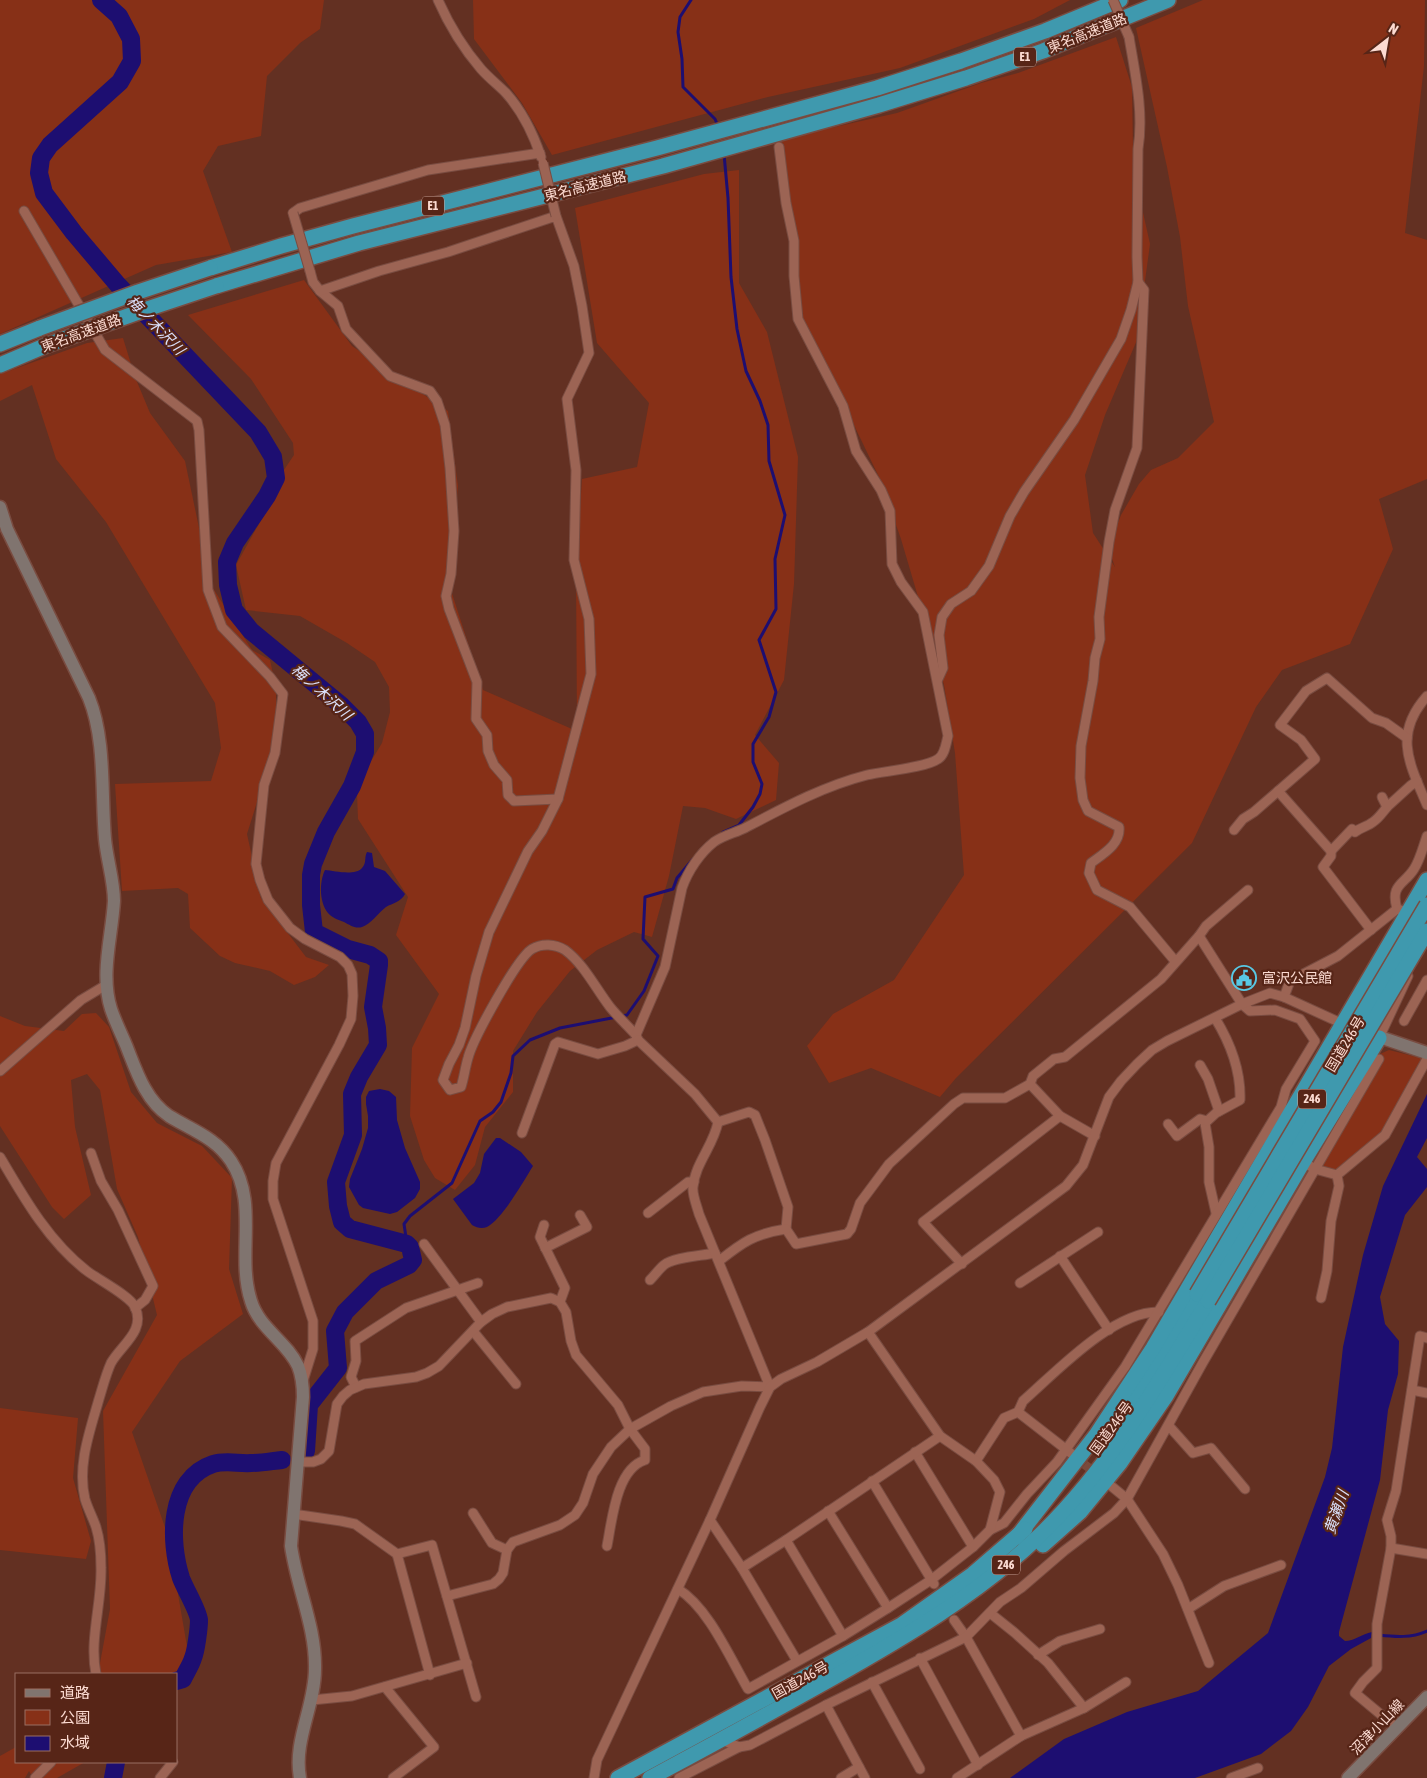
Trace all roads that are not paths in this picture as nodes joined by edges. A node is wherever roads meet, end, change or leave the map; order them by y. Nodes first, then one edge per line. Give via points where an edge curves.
1 (438, 0) edge
2 (1113, 0) edge
3 (1120, 0) edge
4 (1168, 0) edge
5 (779, 147) dead end
6 (540, 153) junction
7 (24, 211) dead end
8 (556, 216) junction
9 (1138, 282) junction
10 (320, 291) junction
11 (0, 344) edge
12 (0, 365) edge
13 (0, 507) edge
14 (4, 530) edge
15 (938, 680) junction
16 (1427, 696) edge
17 (1407, 738) junction
18 (1417, 781) junction
19 (1278, 791) junction
20 (1382, 797) dead end
21 (558, 799) junction
22 (1427, 804) edge
23 (1387, 807) junction
24 (1234, 830) dead end
25 (1427, 836) edge
26 (1331, 850) junction
27 (1427, 880) edge
28 (1248, 890) dead end
29 (1427, 904) edge
30 (1403, 911) junction
31 (1371, 930) junction
32 (1427, 931) edge
33 (1199, 936) junction
34 (1176, 961) junction
35 (1427, 980) edge
36 (106, 985) junction
37 (1284, 997) junction
38 (1242, 1004) junction
39 (1215, 1018) junction
40 (1404, 1021) dead end
41 (1343, 1024) junction
42 (637, 1037) junction
43 (1379, 1038) junction
44 (1427, 1053) edge
45 (1379, 1059) dead end
46 (1427, 1059) edge
47 (1200, 1065) dead end
48 (0, 1071) edge
49 (1030, 1084) junction
50 (1219, 1111) junction
51 (1060, 1116) junction
52 (1208, 1121) junction
53 (718, 1122) junction
54 (1168, 1124) dead end
55 (522, 1133) dead end
56 (1095, 1136) junction
57 (91, 1153) dead end
58 (0, 1157) edge
59 (1309, 1166) junction
60 (1337, 1175) junction
61 (694, 1182) junction
62 (648, 1212) dead end
63 (1216, 1214) junction
64 (580, 1215) dead end
65 (544, 1225) dead end
66 (786, 1229) junction
67 (1098, 1232) dead end
68 (424, 1244) dead end
69 (545, 1248) junction
70 (1060, 1256) junction
71 (717, 1257) junction
72 (962, 1264) junction
73 (650, 1280) dead end
74 (478, 1283) dead end
75 (1020, 1283) dead end
76 (457, 1290) junction
77 (1203, 1298) junction
78 (1321, 1298) dead end
79 (560, 1302) junction
80 (135, 1308) junction
81 (1159, 1312) junction
82 (481, 1322) junction
83 (1109, 1330) junction
84 (474, 1331) junction
85 (868, 1332) junction
86 (1427, 1338) edge
87 (302, 1381) junction
88 (516, 1384) dead end
89 (356, 1387) junction
90 (770, 1387) junction
91 (1412, 1390) junction
92 (1427, 1393) edge
93 (1018, 1412) junction
94 (1169, 1426) junction
95 (630, 1429) junction
96 (940, 1436) junction
97 (1069, 1451) junction
98 (914, 1452) junction
99 (976, 1461) junction
100 (298, 1462) junction
101 (872, 1481) junction
102 (1110, 1485) dead end
103 (1245, 1489) dead end
104 (1127, 1499) junction
105 (828, 1511) junction
106 (473, 1513) dead end
107 (293, 1514) junction
108 (710, 1520) junction
109 (990, 1530) junction
110 (1018, 1536) junction
111 (786, 1540) junction
112 (608, 1546) dead end
113 (973, 1547) junction
114 (1391, 1548) junction
115 (506, 1550) junction
116 (397, 1554) junction
117 (1427, 1554) edge
118 (1281, 1565) dead end
119 (742, 1568) junction
120 (933, 1582) junction
121 (678, 1589) junction
122 (977, 1589) junction
123 (447, 1596) junction
124 (888, 1608) junction
125 (1188, 1609) junction
126 (990, 1612) junction
127 (954, 1620) dead end
128 (1100, 1629) dead end
129 (843, 1636) junction
130 (966, 1637) junction
131 (1038, 1655) junction
132 (920, 1658) junction
133 (797, 1661) junction
134 (466, 1662) junction
135 (1208, 1663) dead end
136 (96, 1673) edge
137 (430, 1675) junction
138 (872, 1682) junction
139 (1126, 1682) dead end
140 (385, 1687) junction
141 (476, 1697) dead end
142 (1427, 1697) edge
143 (312, 1700) junction
144 (826, 1705) junction
145 (1084, 1708) junction
146 (1397, 1728) junction
147 (1022, 1736) junction
148 (722, 1740) junction
149 (738, 1747) junction
150 (50, 1763) edge
151 (172, 1763) edge
152 (978, 1765) junction
153 (860, 1767) junction
154 (1258, 1768) dead end
155 (920, 1769) dead end
156 (35, 1778) edge
157 (160, 1778) edge
158 (300, 1778) edge
159 (393, 1778) edge
160 (594, 1778) edge
161 (618, 1778) edge
162 (650, 1778) edge
163 (679, 1778) edge
164 (842, 1778) edge
165 (865, 1778) edge
166 (957, 1778) edge
167 (1231, 1778) edge
168 (1348, 1778) edge

1 - 6 street via 460,42 522,114
2 - 9 street, bridge via 1129,37 1139,105
3 - 11 highway, 東名高速道路 / E1, bridge via 1045,31 877,88 281,246 138,292
4 - 12 highway, 東名高速道路 / E1, bridge via 1043,51 880,105 663,166 359,243 150,308
5 - 15 street via 794,241 798,319 843,406 856,451 881,490 890,511 892,564 923,612
6 - 8 street, bridge
6 - 10 street, bridge via 428,170 300,208 293,213 313,282
7 - 87 street via 105,350 197,421 208,590 222,627 283,694 275,753 264,785 256,864 260,880 268,900 290,928 340,957 352,974 351,1019 276,1162 273,1181 272,1198 313,1321 313,1349
8 - 10 street
8 - 21 street via 574,266 588,353 567,399 576,470 574,560 589,619 591,674
9 - 15 street via 1121,339 1074,420 1010,516 989,566 971,591 950,604 942,617 943,668
9 - 34 street via 1144,290 1137,448 1115,510 1109,542 1099,617 1100,639 1080,746 1080,778 1088,811 1120,827 1112,847 1091,863 1089,873 1097,890 1130,907
10 - 21 street via 338,306 346,329 390,376 430,391 437,401 446,433 454,531 446,596 477,682 476,719 486,735 494,765 507,780 508,795 514,801
13 - 14 street
14 - 36 street via 89,698 98,724 105,841 114,898
15 - 42 street via 948,736 944,752 938,759 867,776 798,800 714,842 701,855 686,876 665,967
16 - 17 street via 1410,719
17 - 18 street via 1408,754
17 - 19 street via 1386,723 1372,718 1328,678 1306,690 1280,725 1301,740 1315,759
18 - 22 street
18 - 23 street
19 - 24 street
19 - 26 street
20 - 23 street
21 - 42 street via 528,851 489,932 465,1028 443,1080 450,1090 461,1088 467,1058 504,988 525,956 532,949 548,944 564,949 574,958
23 - 26 street via 1372,823 1355,832 1352,829
25 - 30 street via 1414,870 1399,884 1394,899
26 - 31 street via 1331,856 1323,867
27 - 30 highway
28 - 33 street
29 - 77 highway, 国道246号 / 246, bridge
30 - 31 street
30 - 32 street
30 - 41 highway
31 - 37 street via 1338,956 1290,981
32 - 43 street
32 - 77 highway, 国道246号 / 246, bridge
33 - 34 street
33 - 38 street
34 - 49 street via 1161,979 1065,1057 1054,1058 1033,1076
35 - 40 street
36 - 48 street via 81,1000
36 - 87 street via 124,1042 141,1083 154,1103 169,1116 215,1142 240,1176 245,1194 244,1258 251,1302 264,1325 297,1365
37 - 38 street via 1270,993
37 - 41 street
38 - 39 street
38 - 63 street via 1250,1011 1275,1010 1300,1019 1315,1041 1286,1089 1281,1107
39 - 50 street via 1233,1052 1240,1086 1240,1100
39 - 56 street via 1167,1041 1137,1064 1109,1097
41 - 43 street
41 - 110 highway via 1153,1348 1096,1435
42 - 53 street via 695,1094
42 - 55 street via 626,1046 598,1054 558,1042 555,1044
43 - 44 street
43 - 59 highway
45 - 59 street
46 - 60 street via 1386,1135
47 - 50 street
49 - 51 street
49 - 66 street via 1005,1098 963,1098 954,1104 889,1164 860,1203 847,1234 796,1244
50 - 52 street
51 - 56 street
51 - 72 street via 923,1222
52 - 54 street via 1200,1119 1177,1136
52 - 63 street via 1205,1123 1209,1182
53 - 61 street
53 - 66 street via 749,1112 754,1115 788,1207
56 - 72 street via 1083,1165 1066,1186
57 - 80 street via 100,1181 118,1210 153,1286 145,1300
58 - 80 street via 31,1209 54,1238 82,1267 129,1298
59 - 60 street
59 - 94 street
59 - 122 highway via 1166,1396 1120,1463 1080,1512 1003,1581 996,1587
60 - 78 street via 1339,1186 1330,1220 1327,1271
61 - 62 street via 688,1182
61 - 71 street via 699,1214
63 - 81 street
64 - 69 street via 587,1227
65 - 69 street via 540,1237
66 - 71 street via 764,1232
67 - 70 street
68 - 76 street
69 - 79 street via 565,1288
70 - 75 street
70 - 83 street
71 - 73 street via 689,1256 665,1264
71 - 90 street
72 - 85 street
74 - 76 street
76 - 82 street
76 - 89 street via 406,1308 355,1341 356,1361 351,1377
77 - 110 highway, 国道246号 / 246 via 1104,1440 1059,1495
77 - 122 highway, 国道246号 / 246 via 1154,1390 1116,1448 1067,1507
79 - 82 street via 551,1298 507,1307
79 - 95 street via 566,1312 576,1355 618,1405
80 - 136 street via 138,1320 134,1333 112,1361 106,1375 85,1449 82,1472 102,1570 95,1640
81 - 83 street via 1147,1312 1127,1319
81 - 97 street
82 - 84 street
83 - 93 street via 1088,1344 1023,1401
84 - 88 street
84 - 89 street via 439,1366 427,1373
85 - 90 street
85 - 96 street
86 - 91 street via 1420,1336
87 - 100 street
89 - 100 street via 337,1404 329,1451 313,1462
90 - 95 street via 742,1386 703,1392
90 - 108 street
91 - 92 street
91 - 114 street via 1396,1491 1387,1520
93 - 97 street
93 - 99 street via 1004,1418
94 - 103 street via 1193,1453 1211,1448
94 - 104 street
95 - 112 street via 645,1449 645,1460 631,1469 616,1496
95 - 115 street via 611,1447 593,1474 575,1516 560,1526 514,1542
96 - 98 street
96 - 99 street
97 - 109 street via 1004,1523
98 - 101 street
98 - 113 street
99 - 109 street via 994,1480 1000,1492
100 - 107 street
101 - 105 street
101 - 120 street
102 - 104 street
104 - 125 street via 1163,1554
104 - 126 street via 1114,1513
105 - 111 street
105 - 124 street
106 - 115 street via 492,1543
107 - 116 street via 355,1524
107 - 143 street via 291,1546 294,1568 315,1654
108 - 119 street
108 - 121 street
109 - 113 street
110 - 161 highway, 国道246号 / 246 via 973,1574 901,1625
111 - 119 street
111 - 129 street
113 - 120 street
114 - 117 street
114 - 146 street via 1377,1624 1377,1668 1355,1693
115 - 123 street via 499,1579 492,1584
116 - 123 street via 432,1545
116 - 137 street
118 - 125 street via 1224,1586
119 - 133 street
120 - 124 street
121 - 133 street via 702,1609 748,1689
121 - 160 street via 597,1760
122 - 148 highway, 国道246号 / 246 via 902,1639
123 - 134 street
124 - 129 street
125 - 135 street
126 - 130 street
126 - 131 street
127 - 130 street
128 - 131 street via 1060,1641
129 - 133 street
130 - 132 street
130 - 147 street
131 - 145 street
132 - 138 street
132 - 152 street
134 - 137 street
134 - 141 street
137 - 140 street
138 - 144 street
138 - 155 street
139 - 145 street
140 - 143 street via 352,1696
140 - 159 street via 434,1747
142 - 146 street, 沼津小山線
143 - 158 street via 298,1751
144 - 149 street via 750,1745
144 - 153 street
145 - 147 street
146 - 168 street, 沼津小山線
147 - 152 street
148 - 149 street
148 - 162 highway, 国道246号 / 246
149 - 163 street
150 - 156 street
151 - 157 street
152 - 166 street
153 - 164 street
153 - 165 street
154 - 167 street

